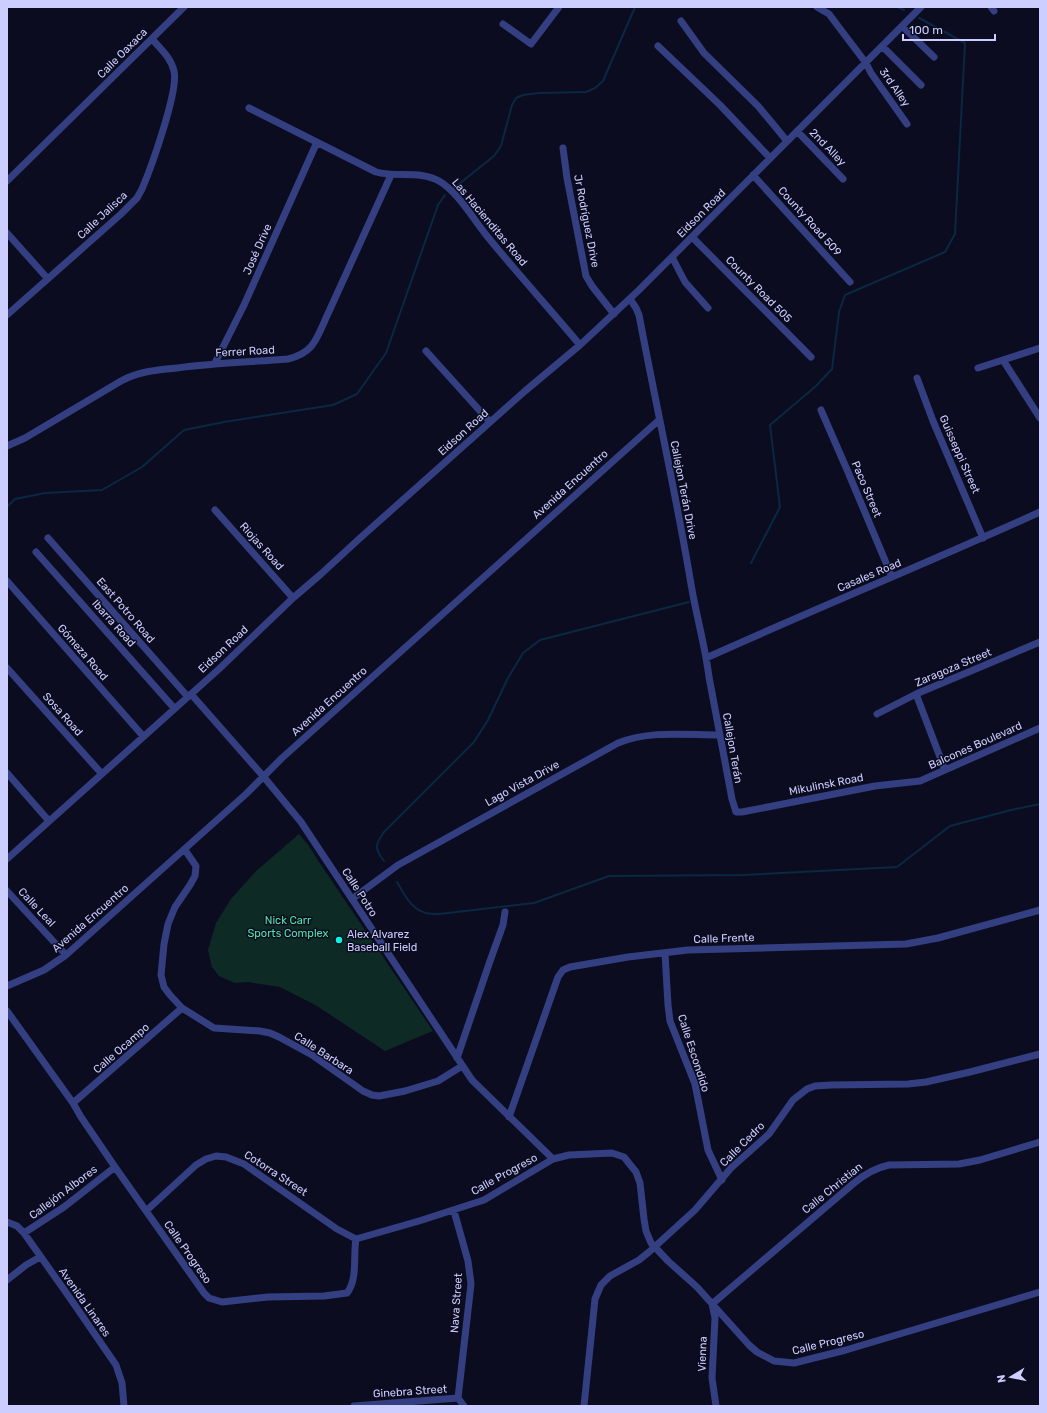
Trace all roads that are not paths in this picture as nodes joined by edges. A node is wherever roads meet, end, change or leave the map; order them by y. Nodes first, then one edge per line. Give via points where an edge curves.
1 (184, 7) edge
2 (559, 7) edge
3 (817, 7) edge
4 (921, 7) edge
5 (681, 21) dead end
6 (503, 24) dead end
7 (902, 26) junction
8 (152, 39) junction
9 (658, 46) dead end
10 (882, 46) junction
11 (934, 56) dead end
12 (866, 63) junction
13 (921, 84) dead end
14 (249, 108) dead end
15 (906, 124) dead end
16 (797, 131) junction
17 (787, 141) junction
18 (317, 142) junction
19 (563, 148) dead end
20 (770, 158) junction
21 (391, 175) junction
22 (753, 175) junction
23 (842, 179) dead end
24 (7, 181) edge
25 (7, 233) edge
26 (692, 237) junction
27 (672, 257) junction
28 (48, 279) junction
29 (850, 282) dead end
30 (630, 299) junction
31 (708, 308) dead end
32 (614, 314) junction
33 (7, 315) edge
34 (580, 345) junction
35 (1040, 348) edge
36 (426, 351) dead end
37 (811, 357) dead end
38 (1003, 360) junction
39 (215, 363) junction
40 (978, 368) dead end
41 (917, 378) dead end
42 (821, 410) dead end
43 (1040, 418) edge
44 (659, 420) junction
45 (490, 422) junction
46 (7, 446) edge
47 (215, 510) dead end
48 (1040, 512) edge
49 (48, 538) dead end
50 (983, 538) junction
51 (36, 552) dead end
52 (892, 577) junction
53 (7, 581) edge
54 (293, 598) junction
55 (1040, 642) edge
56 (706, 658) junction
57 (7, 668) edge
58 (711, 688) joint
59 (916, 694) junction
60 (190, 696) junction
61 (174, 708) junction
62 (877, 714) dead end
63 (1040, 728) edge
64 (720, 735) junction
65 (143, 736) junction
66 (945, 770) junction
67 (7, 773) edge
68 (102, 774) junction
69 (263, 776) junction
70 (920, 781) joint
71 (736, 812) joint
72 (49, 822) junction
73 (185, 850) junction
74 (7, 859) edge
75 (7, 891) edge
76 (352, 899) junction
77 (1040, 910) edge
78 (505, 912) dead end
79 (665, 953) junction
80 (66, 955) junction
81 (7, 986) edge
82 (182, 1008) junction
83 (7, 1011) edge
84 (1040, 1054) edge
85 (457, 1058) junction
86 (462, 1066) junction
87 (73, 1103) junction
88 (509, 1117) junction
89 (1040, 1142) edge
90 (553, 1159) junction
91 (115, 1167) junction
92 (722, 1180) junction
93 (454, 1210) junction
94 (146, 1211) junction
95 (7, 1222) edge
96 (24, 1233) junction
97 (356, 1239) junction
98 (655, 1247) junction
99 (40, 1257) junction
100 (7, 1280) edge
101 (1040, 1292) edge
102 (712, 1304) junction
103 (458, 1398) junction
104 (124, 1406) edge
105 (354, 1406) edge
106 (464, 1406) edge
107 (584, 1406) edge
108 (716, 1406) edge

1 - 8 street, Calle Oaxaca
2 - 6 street via 531,44
3 - 12 street, 3rd Alley via 829,14
4 - 7 street, Eidson Road
5 - 17 street via 704,53 758,106
7 - 10 street, Eidson Road
7 - 11 street
8 - 24 street, Calle Oaxaca
8 - 28 street, Calle Jalisca via 171,63 175,84 142,189 129,207
9 - 20 street via 720,105
10 - 12 street, Eidson Road
10 - 13 street
12 - 15 street, 3rd Alley
12 - 16 street, Eidson Road
14 - 18 street, Las Hacienditas Road
16 - 17 street, Eidson Road
16 - 23 street, 2nd Alley
17 - 20 street, Eidson Road
18 - 21 street, Las Hacienditas Road via 376,172
18 - 39 street, José Drive via 244,305
19 - 32 street, Jr Rodríguez Drive via 586,276
20 - 22 street, Eidson Road
21 - 34 street, Las Hacienditas Road via 431,177 446,186
21 - 39 street, Ferrer Road via 335,300 315,342 308,350 288,359
22 - 26 street, Eidson Road
22 - 29 street, County Road 509
25 - 28 street
26 - 27 street, Eidson Road
26 - 37 street, County Road 505
27 - 30 street, Eidson Road
27 - 31 street via 685,282
28 - 33 street, Calle Jalisca
30 - 32 street, Eidson Road
30 - 44 street, Callejon Terán Drive via 639,315
32 - 34 street, Eidson Road
34 - 45 street, Eidson Road
35 - 38 street
36 - 45 street
38 - 40 street
38 - 43 street
39 - 46 street, Ferrer Road via 132,376
41 - 50 street, Guisseppi Street
42 - 52 street, Paco Street
44 - 56 street, Callejon Terán Drive
44 - 69 street, Avenida Encuentro
45 - 54 street, Eidson Road
47 - 54 street, Riojas Road
48 - 50 street, Casales Road
49 - 60 street, East Potro Road
50 - 52 street, Casales Road
51 - 61 street, Ibarra Road
52 - 56 street, Casales Road
53 - 65 street, Gómeza Road
54 - 60 street, Eidson Road
55 - 59 street, Zaragoza Street
56 - 58 street, Callejon Terán Drive
57 - 68 street, Sosa Road
58 - 64 street, Callejon Terán
59 - 62 street, Zaragoza Street
59 - 66 street
60 - 61 street, Eidson Road
60 - 69 street, Calle Potro
61 - 65 street, Eidson Road
63 - 66 street, Balcones Boulevard
64 - 71 street, Callejon Terán
64 - 76 street, Lago Vista Drive via 648,735 618,743 398,865
65 - 68 street, Eidson Road
66 - 70 street, Balcones Boulevard
67 - 72 street
68 - 72 street, Eidson Road
69 - 73 street, Avenida Encuentro
69 - 76 street, Calle Potro via 301,822
70 - 71 street, Mikulinsk Road via 875,786
72 - 74 street, Eidson Road
73 - 80 street, Avenida Encuentro
73 - 82 street, Calle Barbara via 196,866 195,876 174,907 168,924 161,975 164,987
75 - 80 street, Calle Leal
76 - 85 street, Calle Potro
77 - 79 street, Calle Frente via 938,938 906,944 767,947
78 - 85 street via 503,925
79 - 88 street, Calle Frente via 613,959 563,970 555,984
79 - 92 street, Calle Escondido via 670,1021 694,1084 708,1150
80 - 81 street, Avenida Encuentro via 44,970
82 - 86 street, Calle Barbara via 214,1028 260,1031 279,1037 372,1095 387,1095 427,1085
82 - 87 street, Calle Ocampo
83 - 87 street, Calle Progreso
84 - 92 street, Calle Cedro via 926,1082 901,1085 831,1085 807,1089 793,1100 769,1134 741,1158
85 - 86 street, Calle Potro
86 - 88 street, Calle Potro via 472,1080
87 - 91 street, Calle Progreso
88 - 90 street, Calle Potro
89 - 102 street, Calle Christian via 964,1163 889,1165 870,1171
90 - 93 street, Calle Progreso via 484,1200
90 - 98 street, Calle Progreso via 603,1152 612,1152 624,1158 636,1172 640,1183 646,1232
91 - 94 street, Calle Progreso
91 - 96 street, Callejón Albores via 64,1207
92 - 98 street, Calle Cedro via 695,1210
93 - 97 street, Calle Progreso
93 - 103 street, Nava Street via 468,1261 471,1284
94 - 97 street, Cotorra Street via 196,1165 216,1156 226,1156 244,1164
94 - 97 street, Calle Progreso via 204,1293 209,1298 222,1302 346,1293 350,1289 353,1276
95 - 96 street, Avenida Linares via 17,1226
96 - 99 street, Avenida Linares
98 - 102 street, Calle Progreso
98 - 107 street, Calle Cedro via 639,1260 610,1276 597,1292
99 - 100 street
99 - 104 street, Avenida Linares via 116,1365 122,1383
101 - 102 street, Calle Progreso via 794,1364 774,1361 757,1352
102 - 108 street, Vienna via 715,1318 712,1378
103 - 105 street, Ginebra Street
103 - 106 street, Ginebra Street

